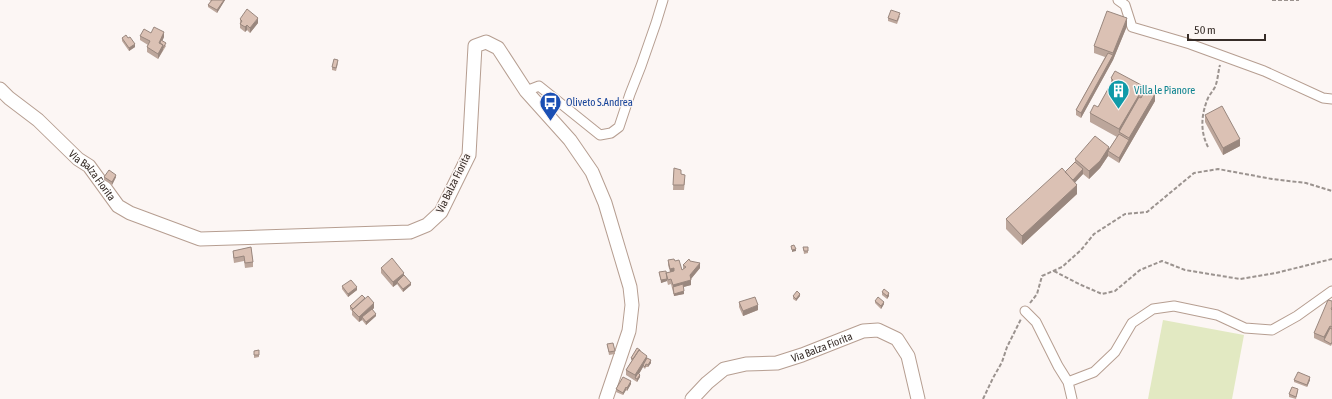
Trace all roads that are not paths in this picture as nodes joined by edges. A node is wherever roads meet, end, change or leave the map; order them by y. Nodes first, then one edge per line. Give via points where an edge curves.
1 (663, 0) edge
2 (1118, 0) edge
3 (0, 89) edge
4 (526, 91) junction
5 (1332, 98) edge
6 (1332, 291) edge
7 (1025, 311) road end
8 (1068, 382) junction
9 (606, 399) edge
10 (692, 399) edge
11 (918, 399) edge
12 (1072, 399) edge

1 - 4 street via 619,127 611,133 600,135 539,86
2 - 5 street via 1125,5 1132,27 1190,44 1323,98
3 - 4 street, Via Balza Fiorita via 89,166 118,206 130,213 200,239 410,232 427,225 441,212 469,155 475,46 486,42 498,48
4 - 9 street, Via Balza Fiorita via 570,140 592,172 605,203 630,287 632,304 629,331
6 - 8 street via 1272,330 1245,328 1217,315 1174,306 1153,309 1132,323 1115,352 1094,372
7 - 8 street via 1036,322
8 - 12 street
10 - 11 street, Via Balza Fiorita via 706,383 724,369 746,364 777,363 863,330 878,330 897,339 908,356

